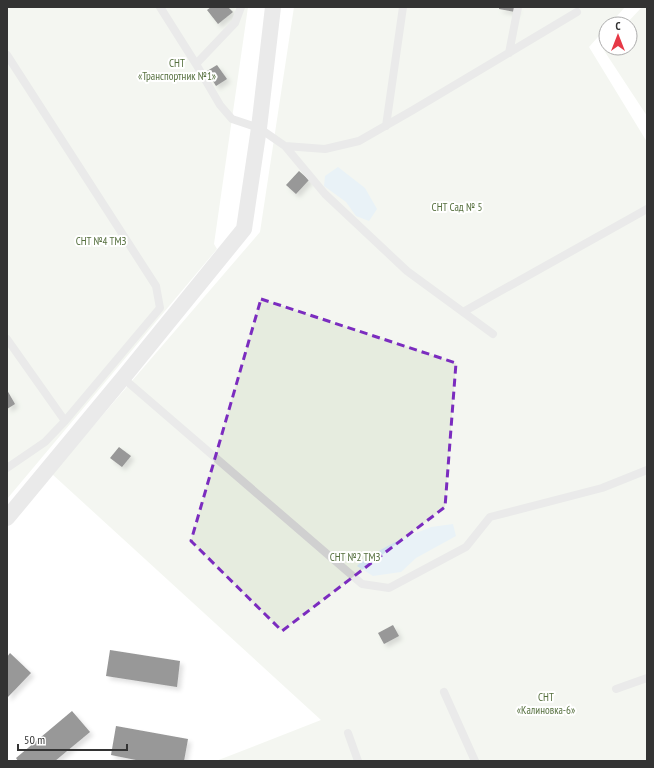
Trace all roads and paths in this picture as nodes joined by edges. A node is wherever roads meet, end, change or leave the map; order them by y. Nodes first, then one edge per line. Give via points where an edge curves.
1 (160, 7) edge
2 (241, 7) edge
3 (273, 7) edge
4 (404, 7) edge
5 (518, 7) edge
6 (577, 12) dead end
7 (509, 53) junction
8 (7, 55) edge
9 (196, 64) junction
10 (386, 126) junction
11 (259, 128) junction
12 (285, 146) junction
13 (647, 210) edge
14 (464, 312) junction
15 (492, 334) dead end
16 (7, 339) edge
17 (123, 378) junction
18 (65, 421) junction
19 (7, 468) edge
20 (647, 470) edge
21 (7, 518) edge
22 (647, 678) edge
23 (616, 689) dead end
24 (444, 692) dead end
25 (348, 733) dead end
26 (358, 761) edge
27 (475, 761) edge

1 - 9 lane
2 - 9 lane via 235,23
3 - 11 street
4 - 10 lane
5 - 7 lane
6 - 7 lane
7 - 10 lane
8 - 18 lane via 156,286 160,308
9 - 11 lane via 220,105 232,119
10 - 12 lane via 359,141 325,149
11 - 12 lane
11 - 17 street via 244,229
12 - 14 lane via 325,194 396,260
13 - 14 lane
14 - 15 lane
16 - 18 lane
17 - 20 lane via 362,584 389,588 466,547 490,517 602,488
17 - 21 street
18 - 19 lane via 45,442
22 - 23 lane
24 - 27 lane
25 - 26 lane

